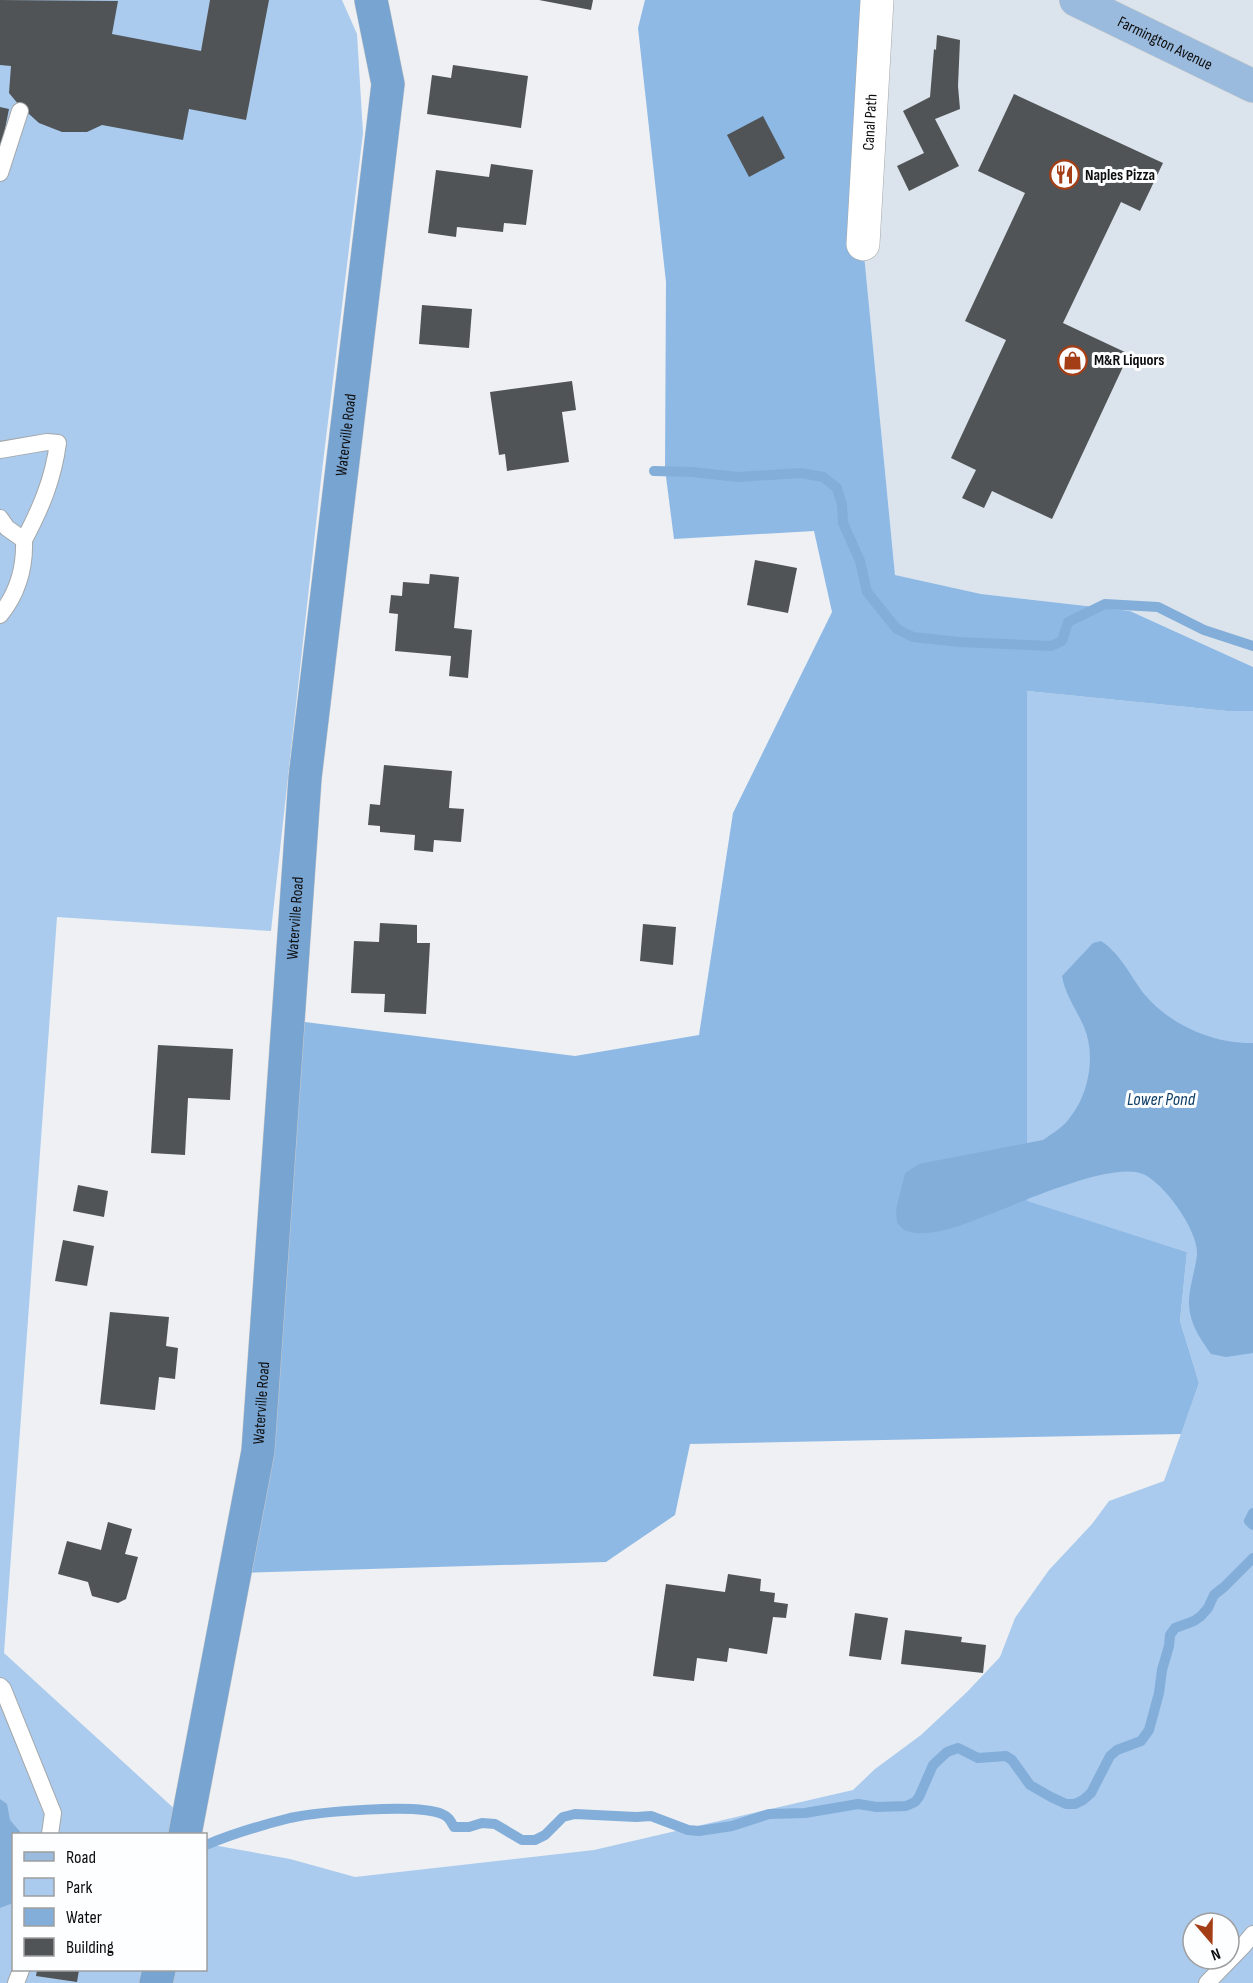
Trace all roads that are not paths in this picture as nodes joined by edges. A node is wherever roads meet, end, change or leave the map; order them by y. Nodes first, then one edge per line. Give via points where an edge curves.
1 (371, 0) edge
2 (877, 0) edge
3 (1076, 0) edge
4 (1253, 86) edge
5 (20, 111) dead end
6 (0, 172) edge
7 (863, 244) dead end
8 (0, 450) edge
9 (0, 518) edge
10 (24, 540) junction
11 (0, 615) edge
12 (0, 1686) edge
13 (50, 1833) edge
14 (185, 1833) edge
15 (1253, 1934) edge
16 (1207, 1983) edge

1 - 14 highway, Waterville Road via 388,84 305,778 258,1451
2 - 7 street, Canal Path
3 - 4 main road, Farmington Avenue
5 - 6 lane
8 - 10 lane via 58,443 53,477
9 - 10 lane
10 - 11 lane via 20,578 12,601
12 - 13 lane via 53,1813
15 - 16 lane

